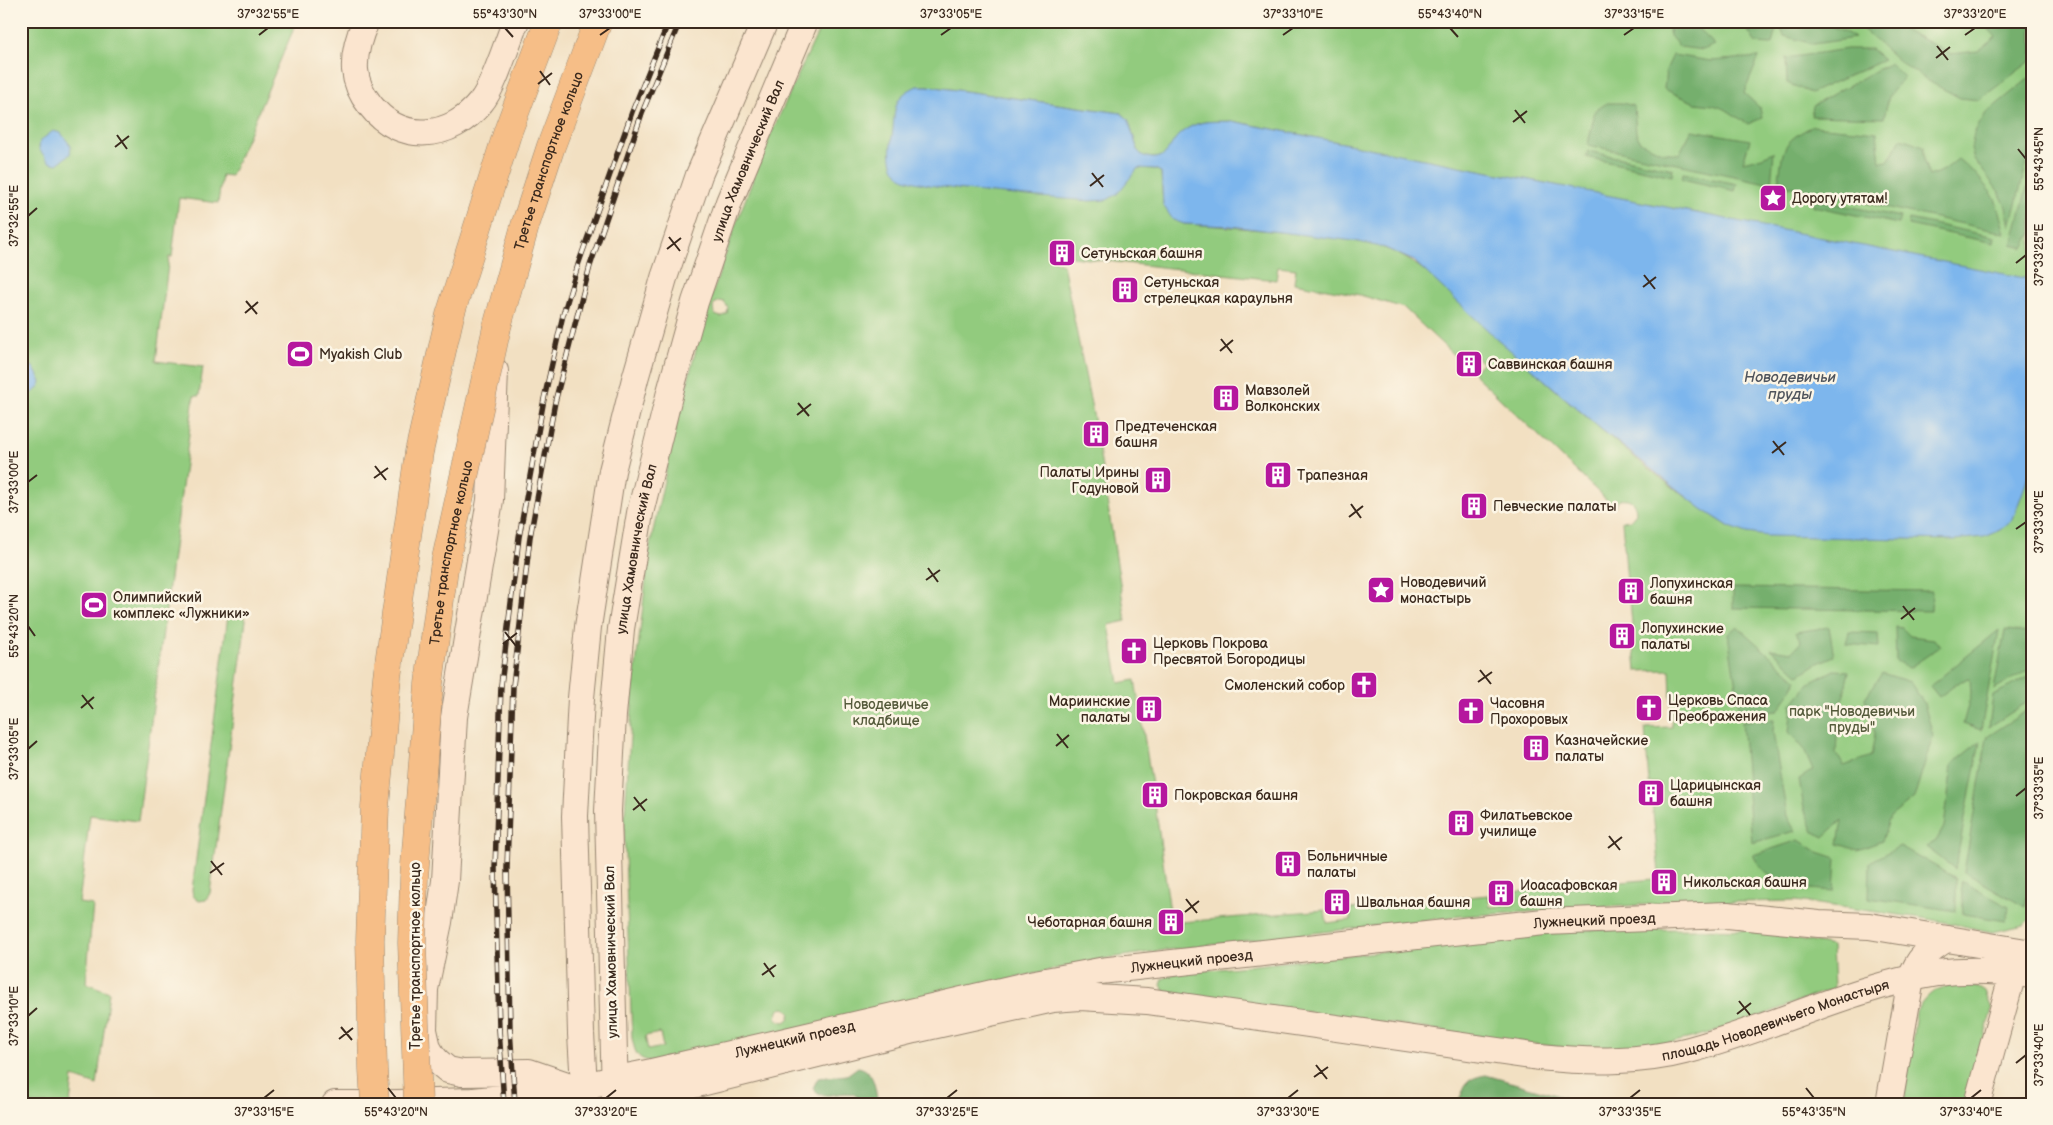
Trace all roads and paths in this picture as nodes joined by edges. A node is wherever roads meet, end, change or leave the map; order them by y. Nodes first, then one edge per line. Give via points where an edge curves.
1 (366, 21) edge
2 (516, 21) edge
3 (549, 21) edge
4 (598, 21) edge
5 (765, 21) edge
6 (805, 21) edge
7 (497, 327) junction
8 (1946, 939) junction
9 (1996, 948) junction
10 (2032, 954) edge
11 (2022, 974) edge
12 (1910, 979) junction
13 (1538, 1057) joint
14 (581, 1092) edge
15 (616, 1096) edge
16 (346, 1104) edge
17 (375, 1104) edge
18 (418, 1104) edge
19 (1889, 1104) edge
20 (1977, 1104) edge

1 - 2 main road via 358,42 355,70 361,91 374,111 395,126 412,132 432,133 461,121 482,101
3 - 17 main road, bridge via 508,131 450,315 419,452 387,677 375,807 370,940
4 - 7 main road, Третье транспортное кольцо via 551,146
5 - 14 main road via 699,175 664,278 635,379 611,481 588,627 575,816
6 - 15 main road, улица Хамовнический Вал via 729,202 698,293 640,514 621,629 608,811
7 - 14 main road via 490,500 454,718 445,881 425,989 424,1030 432,1055 448,1070 462,1073 521,1071
7 - 18 main road, Третье транспортное кольцо, bridge via 444,568 429,684 412,943
8 - 9 main road, Лужнецкий проезд
8 - 12 main road via 1916,964
8 - 15 main road, Лужнецкий проезд via 1869,926 1727,915 1544,922 1072,976 993,992
9 - 10 main road, Лужнецкий проезд
9 - 11 main road
10 - 11 main road
11 - 12 main road, площадь Новодевичьего Монастыря via 1961,971
11 - 20 main road
12 - 13 main road, площадь Новодевичьего Монастыря via 1838,999 1688,1050 1619,1060
12 - 19 main road
13 - 15 main road, Лужнецкий проезд via 1147,1000 1080,996 1053,999
14 - 15 main road, Лужнецкий проезд
14 - 16 main road, Лужнецкий проезд via 473,1101

